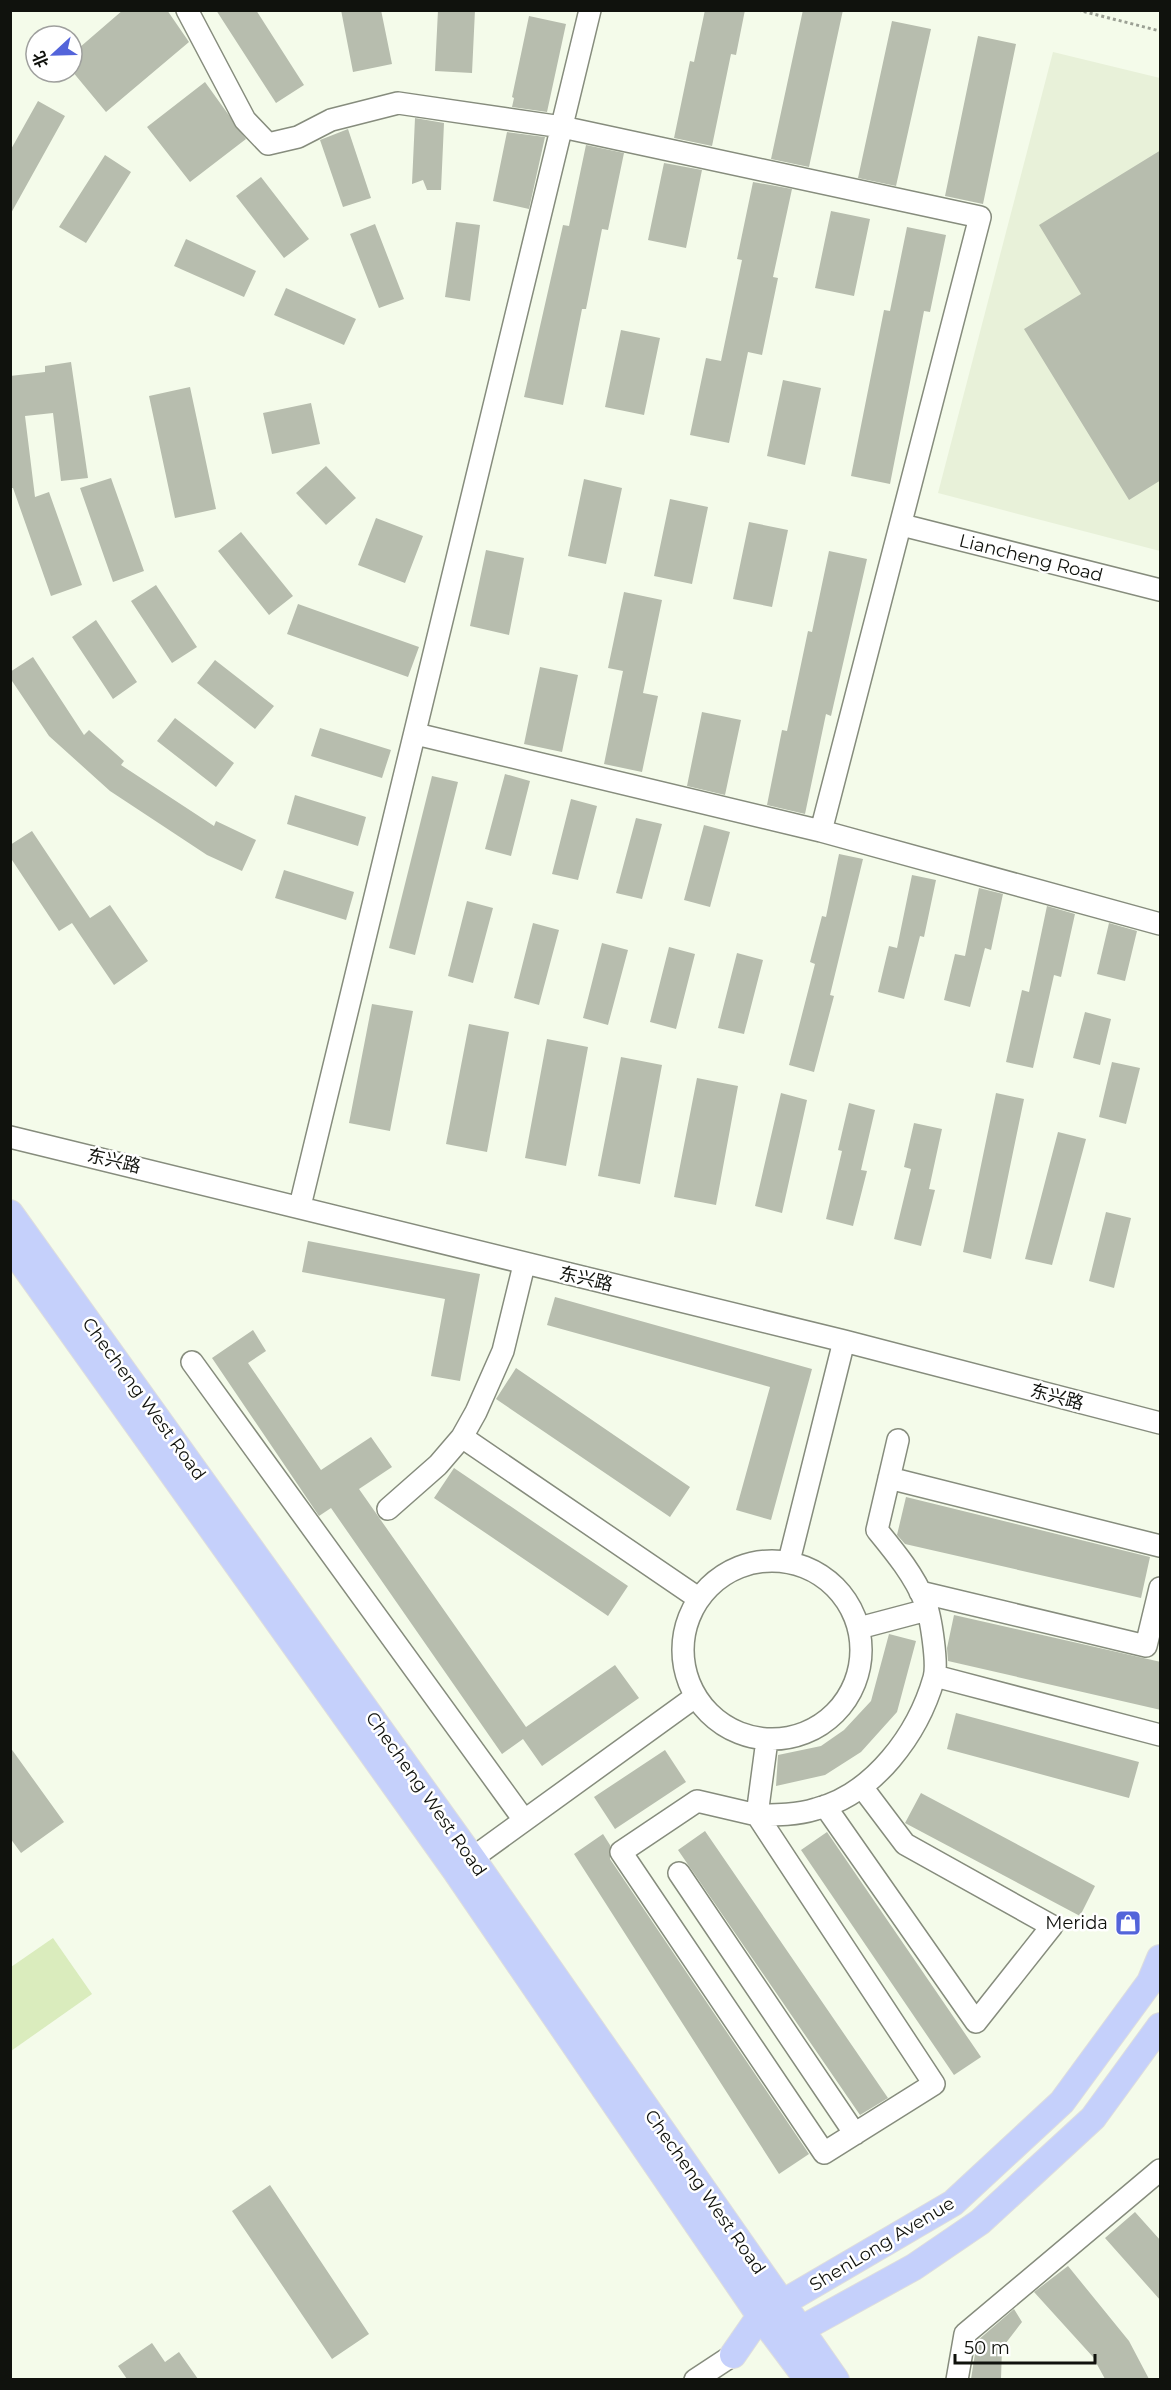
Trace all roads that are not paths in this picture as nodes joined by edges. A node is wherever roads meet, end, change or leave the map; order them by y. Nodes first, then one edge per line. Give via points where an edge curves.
1 (187, 10) edge
2 (590, 10) edge
3 (562, 127) junction
4 (902, 525) junction
5 (1161, 590) edge
6 (416, 735) junction
7 (821, 831) junction
8 (1161, 924) edge
9 (10, 1137) edge
10 (300, 1206) junction
11 (10, 1213) edge
12 (10, 1246) edge
13 (524, 1264) junction
14 (844, 1341) junction
15 (192, 1362) dead end
16 (1161, 1423) edge
17 (462, 1437) junction
18 (898, 1440) dead end
19 (889, 1478) junction
20 (388, 1509) dead end
21 (1161, 1546) edge
22 (789, 1561) junction
23 (1161, 1588) edge
24 (698, 1598) junction
25 (923, 1601) junction
26 (859, 1628) junction
27 (935, 1677) junction
28 (696, 1697) junction
29 (1161, 1735) edge
30 (767, 1740) junction
31 (862, 1787) junction
32 (825, 1806) junction
33 (757, 1815) junction
34 (524, 1820) junction
35 (463, 1864) junction
36 (679, 1873) dead end
37 (1160, 1959) edge
38 (1161, 2026) edge
39 (855, 2134) junction
40 (1161, 2169) edge
41 (783, 2303) junction
42 (760, 2316) junction
43 (790, 2336) junction
44 (733, 2355) junction
45 (695, 2379) edge
46 (808, 2379) edge
47 (836, 2379) edge
48 (957, 2379) edge

1 - 3 street via 245,120 268,144 298,136 331,120 398,103
2 - 3 street
3 - 4 street via 980,217
3 - 6 street
4 - 5 street, Liancheng Road
4 - 7 street
6 - 7 street
6 - 10 street
7 - 8 street
9 - 10 street, 东兴路
10 - 13 street, 东兴路
11 - 35 main road, Checheng West Road
12 - 35 main road, Checheng West Road
13 - 14 street, 东兴路
13 - 17 street via 503,1351
14 - 16 street, 东兴路
14 - 22 street
15 - 34 street
17 - 20 street via 438,1466
17 - 24 street
18 - 19 street
19 - 21 street
19 - 25 street via 877,1530 909,1571
22 - 24 street via 768,1559 738,1567 712,1582
22 - 26 street via 826,1578 840,1592
23 - 25 street via 1146,1646
24 - 28 street via 685,1627 682,1658
25 - 26 street
25 - 27 street
26 - 30 street via 858,1676 833,1716 813,1730 791,1738
27 - 29 street
27 - 31 street via 910,1733 883,1768
28 - 30 street via 722,1724
28 - 34 street
30 - 33 street
31 - 32 street
31 - 32 street via 905,1844 1052,1926 976,2022
32 - 33 street via 787,1815
33 - 39 street via 934,2084
33 - 39 street via 698,1801 621,1852 824,2152
34 - 35 street
35 - 41 main road, Checheng West Road
35 - 42 main road, Checheng West Road
36 - 39 street
37 - 41 main road, ShenLong Avenue via 1150,1982 1062,2102 953,2203
38 - 43 main road, ShenLong Avenue via 1094,2118 980,2222 914,2267
40 - 48 street via 964,2334
41 - 42 main road, ShenLong Avenue
41 - 43 main road, Checheng West Road
42 - 43 main road, Checheng West Road
42 - 44 main road, ShenLong Avenue
43 - 44 main road, ShenLong Avenue
43 - 46 main road, Checheng West Road
43 - 47 main road, Checheng West Road
44 - 45 street, ShenLong Avenue

